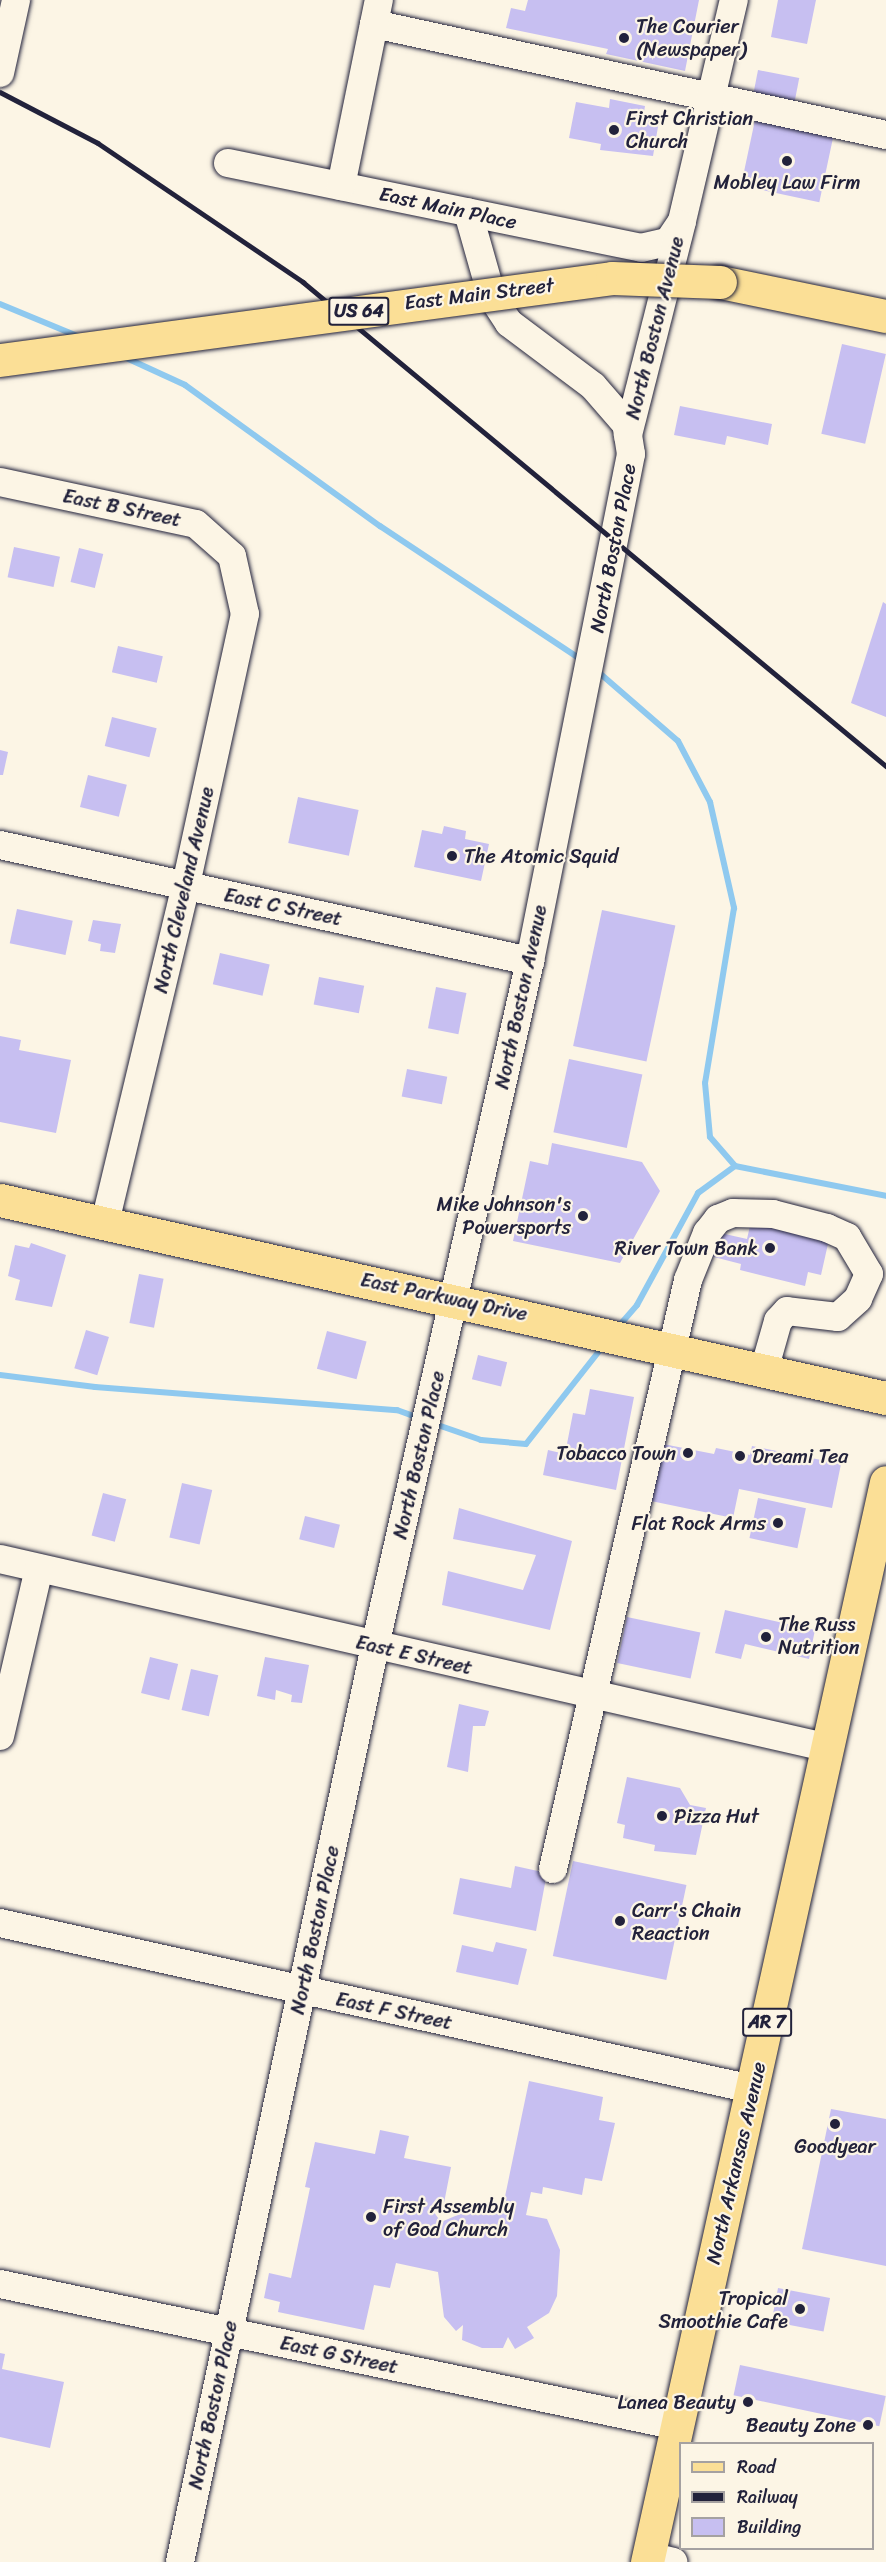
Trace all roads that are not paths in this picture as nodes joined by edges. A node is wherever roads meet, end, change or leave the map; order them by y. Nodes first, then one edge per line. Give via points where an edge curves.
1 (16, 0) edge
2 (734, 0) edge
3 (377, 12) edge
4 (0, 73) edge
5 (711, 99) junction
6 (886, 135) edge
7 (228, 163) dead end
8 (341, 186) junction
9 (468, 212) junction
10 (675, 232) junction
11 (886, 316) edge
12 (0, 360) edge
13 (628, 435) junction
14 (0, 482) edge
15 (231, 556) joint
16 (585, 695) joint
17 (0, 845) edge
18 (186, 885) junction
19 (530, 961) junction
20 (0, 1200) edge
21 (105, 1222) junction
22 (878, 1275) edge
23 (454, 1299) junction
24 (672, 1348) junction
25 (764, 1370) junction
26 (886, 1398) edge
27 (886, 1482) edge
28 (0, 1559) edge
29 (39, 1568) junction
30 (375, 1646) junction
31 (590, 1694) junction
32 (0, 1736) edge
33 (829, 1748) junction
34 (553, 1869) dead end
35 (0, 1923) edge
36 (303, 1991) junction
37 (753, 2089) junction
38 (0, 2284) edge
39 (229, 2332) junction
40 (678, 2426) junction
41 (656, 2560) edge
42 (180, 2562) edge

1 - 4 street
2 - 5 street, North Boston Avenue
3 - 5 street
3 - 8 street
5 - 6 street
5 - 10 street, North Boston Avenue
7 - 8 street, East Main Place
8 - 9 street, East Main Place
9 - 10 street, East Main Place via 641,248
9 - 13 street, North Boston Place via 492,297 509,323 593,386 626,424
10 - 13 street, North Boston Avenue
11 - 12 main road, East Main Street / US 64, bridge via 720,282 668,278 591,280
13 - 16 street, North Boston Place via 631,454
14 - 15 street, East B Street via 196,524
15 - 18 street, North Cleveland Avenue via 245,614
16 - 19 street, North Boston Avenue
17 - 18 street, East C Street
18 - 19 street, East C Street
18 - 21 street, North Cleveland Avenue
19 - 23 street, North Boston Avenue
20 - 21 main road, East Parkway Drive
21 - 23 main road, East Parkway Drive
22 - 24 street via 847,1237 827,1228 773,1214 733,1214 718,1219 707,1233 688,1280
22 - 25 street via 838,1317 788,1311 778,1321
23 - 24 main road, East Parkway Drive
23 - 30 street, North Boston Place
24 - 25 main road, East Parkway Drive
24 - 31 street
25 - 26 main road, East Parkway Drive
27 - 33 main road, North Arkansas Avenue / AR 7
28 - 29 street, East E Street
29 - 30 street, East E Street
29 - 32 street
30 - 31 street, East E Street
30 - 36 street, North Boston Place
31 - 33 street, East E Street
31 - 34 street
33 - 37 main road, North Arkansas Avenue / AR 7
35 - 36 street, East F Street
36 - 37 street, East F Street
36 - 39 street, North Boston Place
37 - 40 main road, North Arkansas Avenue / AR 7
38 - 39 street, East G Street
39 - 40 street, East G Street
39 - 42 street, North Boston Place
40 - 41 main road, North Arkansas Avenue / AR 7

